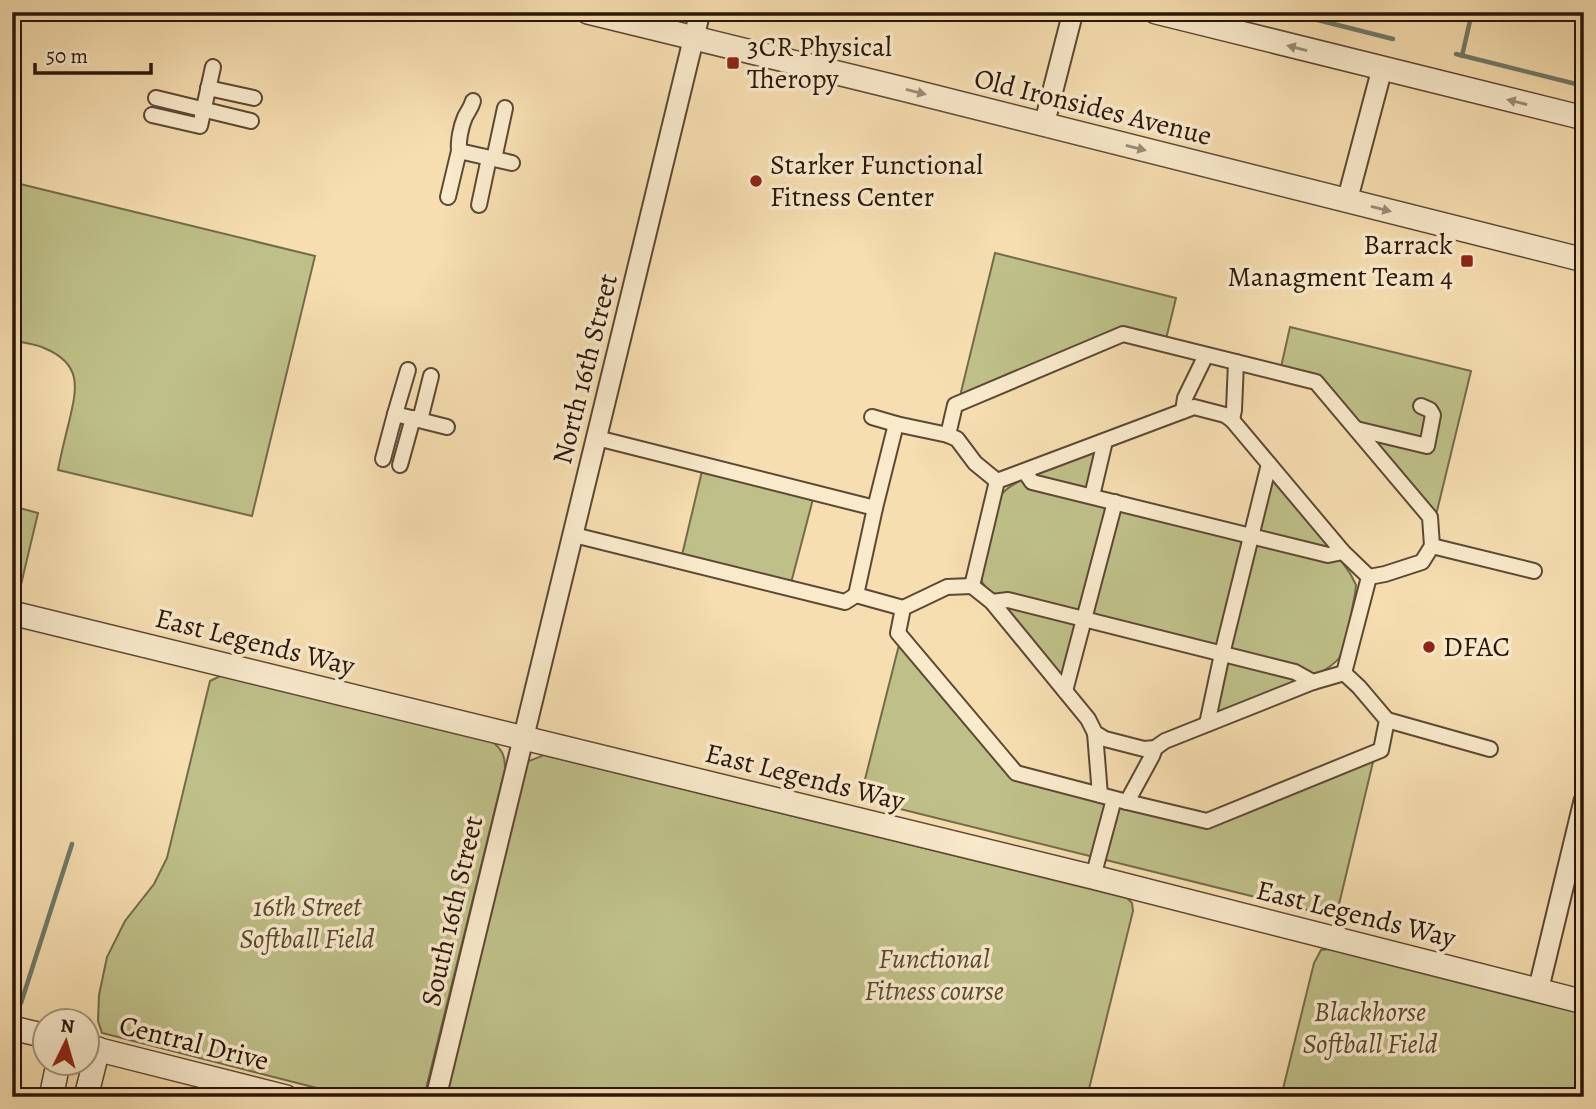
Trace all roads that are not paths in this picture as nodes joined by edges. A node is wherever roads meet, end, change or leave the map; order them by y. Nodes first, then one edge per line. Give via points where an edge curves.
1 (588, 12) edge
2 (700, 12) edge
3 (1073, 12) edge
4 (1156, 12) edge
5 (693, 38) junction
6 (214, 66) dead end
7 (1382, 69) junction
8 (208, 88) junction
9 (156, 98) dead end
10 (254, 98) dead end
11 (472, 101) dead end
12 (505, 108) dead end
13 (204, 109) junction
14 (152, 115) dead end
15 (1584, 118) edge
16 (251, 121) dead end
17 (1044, 125) junction
18 (459, 151) junction
19 (492, 158) junction
20 (512, 163) dead end
21 (448, 197) dead end
22 (1348, 201) junction
23 (479, 205) dead end
24 (1584, 260) edge
25 (1206, 355) junction
26 (1236, 362) junction
27 (408, 370) dead end
28 (431, 376) dead end
29 (1421, 406) dead end
30 (1183, 411) junction
31 (396, 414) junction
32 (872, 416) dead end
33 (417, 419) junction
34 (1232, 420) junction
35 (896, 424) junction
36 (447, 427) dead end
37 (1356, 429) junction
38 (948, 435) junction
39 (597, 438) junction
40 (1105, 441) junction
41 (383, 459) dead end
42 (1269, 464) junction
43 (400, 465) dead end
44 (1025, 471) junction
45 (997, 481) junction
46 (1091, 496) junction
47 (1115, 502) junction
48 (876, 508) junction
49 (574, 535) junction
50 (1251, 536) junction
51 (1432, 546) junction
52 (1343, 552) junction
53 (1534, 571) dead end
54 (1369, 577) junction
55 (972, 586) junction
56 (856, 595) junction
57 (992, 602) junction
58 (903, 608) junction
59 (12, 613) edge
60 (1084, 620) junction
61 (1222, 654) junction
62 (1344, 673) junction
63 (1313, 682) junction
64 (1065, 691) junction
65 (1387, 720) junction
66 (1207, 724) junction
67 (1095, 733) junction
68 (522, 739) junction
69 (1155, 748) junction
70 (1490, 749) dead end
71 (1113, 799) junction
72 (1584, 801) edge
73 (1093, 877) junction
74 (1538, 990) junction
75 (1584, 1002) edge
76 (12, 1028) edge
77 (32, 1033) edge
78 (102, 1050) edge
79 (55, 1078) edge
80 (89, 1078) edge
81 (51, 1097) edge
82 (86, 1097) edge
83 (286, 1097) edge
84 (436, 1097) edge

1 - 5 street, Old Ironsides Avenue
2 - 5 street, North 16th Street
3 - 17 street
7 -> 4 street
5 -> 17 street, Old Ironsides Avenue
5 - 39 street, North 16th Street
6 - 8 street
15 -> 7 street
7 - 22 street
8 - 10 street
8 - 13 street
9 - 13 street
11 - 18 street
12 - 19 street
13 - 14 street via 200,126
13 - 16 street
17 -> 22 street, Old Ironsides Avenue
18 - 19 street
18 - 21 street
19 - 20 street
19 - 23 street
22 -> 24 street, Old Ironsides Avenue
25 - 26 street
25 - 30 street
25 - 38 street via 1123,334 955,405
26 - 34 street
26 - 37 street via 1316,382
27 - 31 street
28 - 33 street
29 - 37 street via 1433,415 1427,446
30 - 34 street via 1194,407
30 - 40 street
31 - 33 street
31 - 41 street
32 - 35 street
33 - 36 street
33 - 43 street
34 - 42 street
35 - 38 street
35 - 48 street
37 - 51 street via 1430,517
38 - 45 street
39 - 48 street
39 - 49 street, North 16th Street
40 - 44 street
40 - 46 street
42 - 50 street
42 - 52 street
44 - 45 street
44 - 46 street via 1032,482
45 - 55 street
46 - 47 street
47 - 50 street
47 - 60 street
48 - 56 street
49 - 56 street via 793,592 845,602
49 - 68 street, North 16th Street
50 - 52 street via 1328,555
50 - 61 street
51 - 53 street
51 - 54 street via 1422,562
52 - 54 street
54 - 62 street
55 - 57 street
55 - 58 street via 947,587
56 - 58 street
57 - 60 street via 1007,600
57 - 64 street
58 - 71 street via 898,633 1016,773
59 - 68 street, East Legends Way
60 - 61 street
60 - 64 street
61 - 63 street via 1295,672
61 - 66 street
62 - 63 street
62 - 65 street
63 - 66 street
64 - 67 street
65 - 70 street
65 - 71 street via 1381,750 1207,821
66 - 69 street
67 - 69 street via 1144,749
67 - 71 street
68 - 73 street, East Legends Way
68 - 84 street, South 16th Street
69 - 71 street
71 - 73 street
72 - 74 street
73 - 74 street, East Legends Way
74 - 75 street, East Legends Way
76 - 77 street
78 - 83 street, Central Drive
79 - 81 street
80 - 82 street

